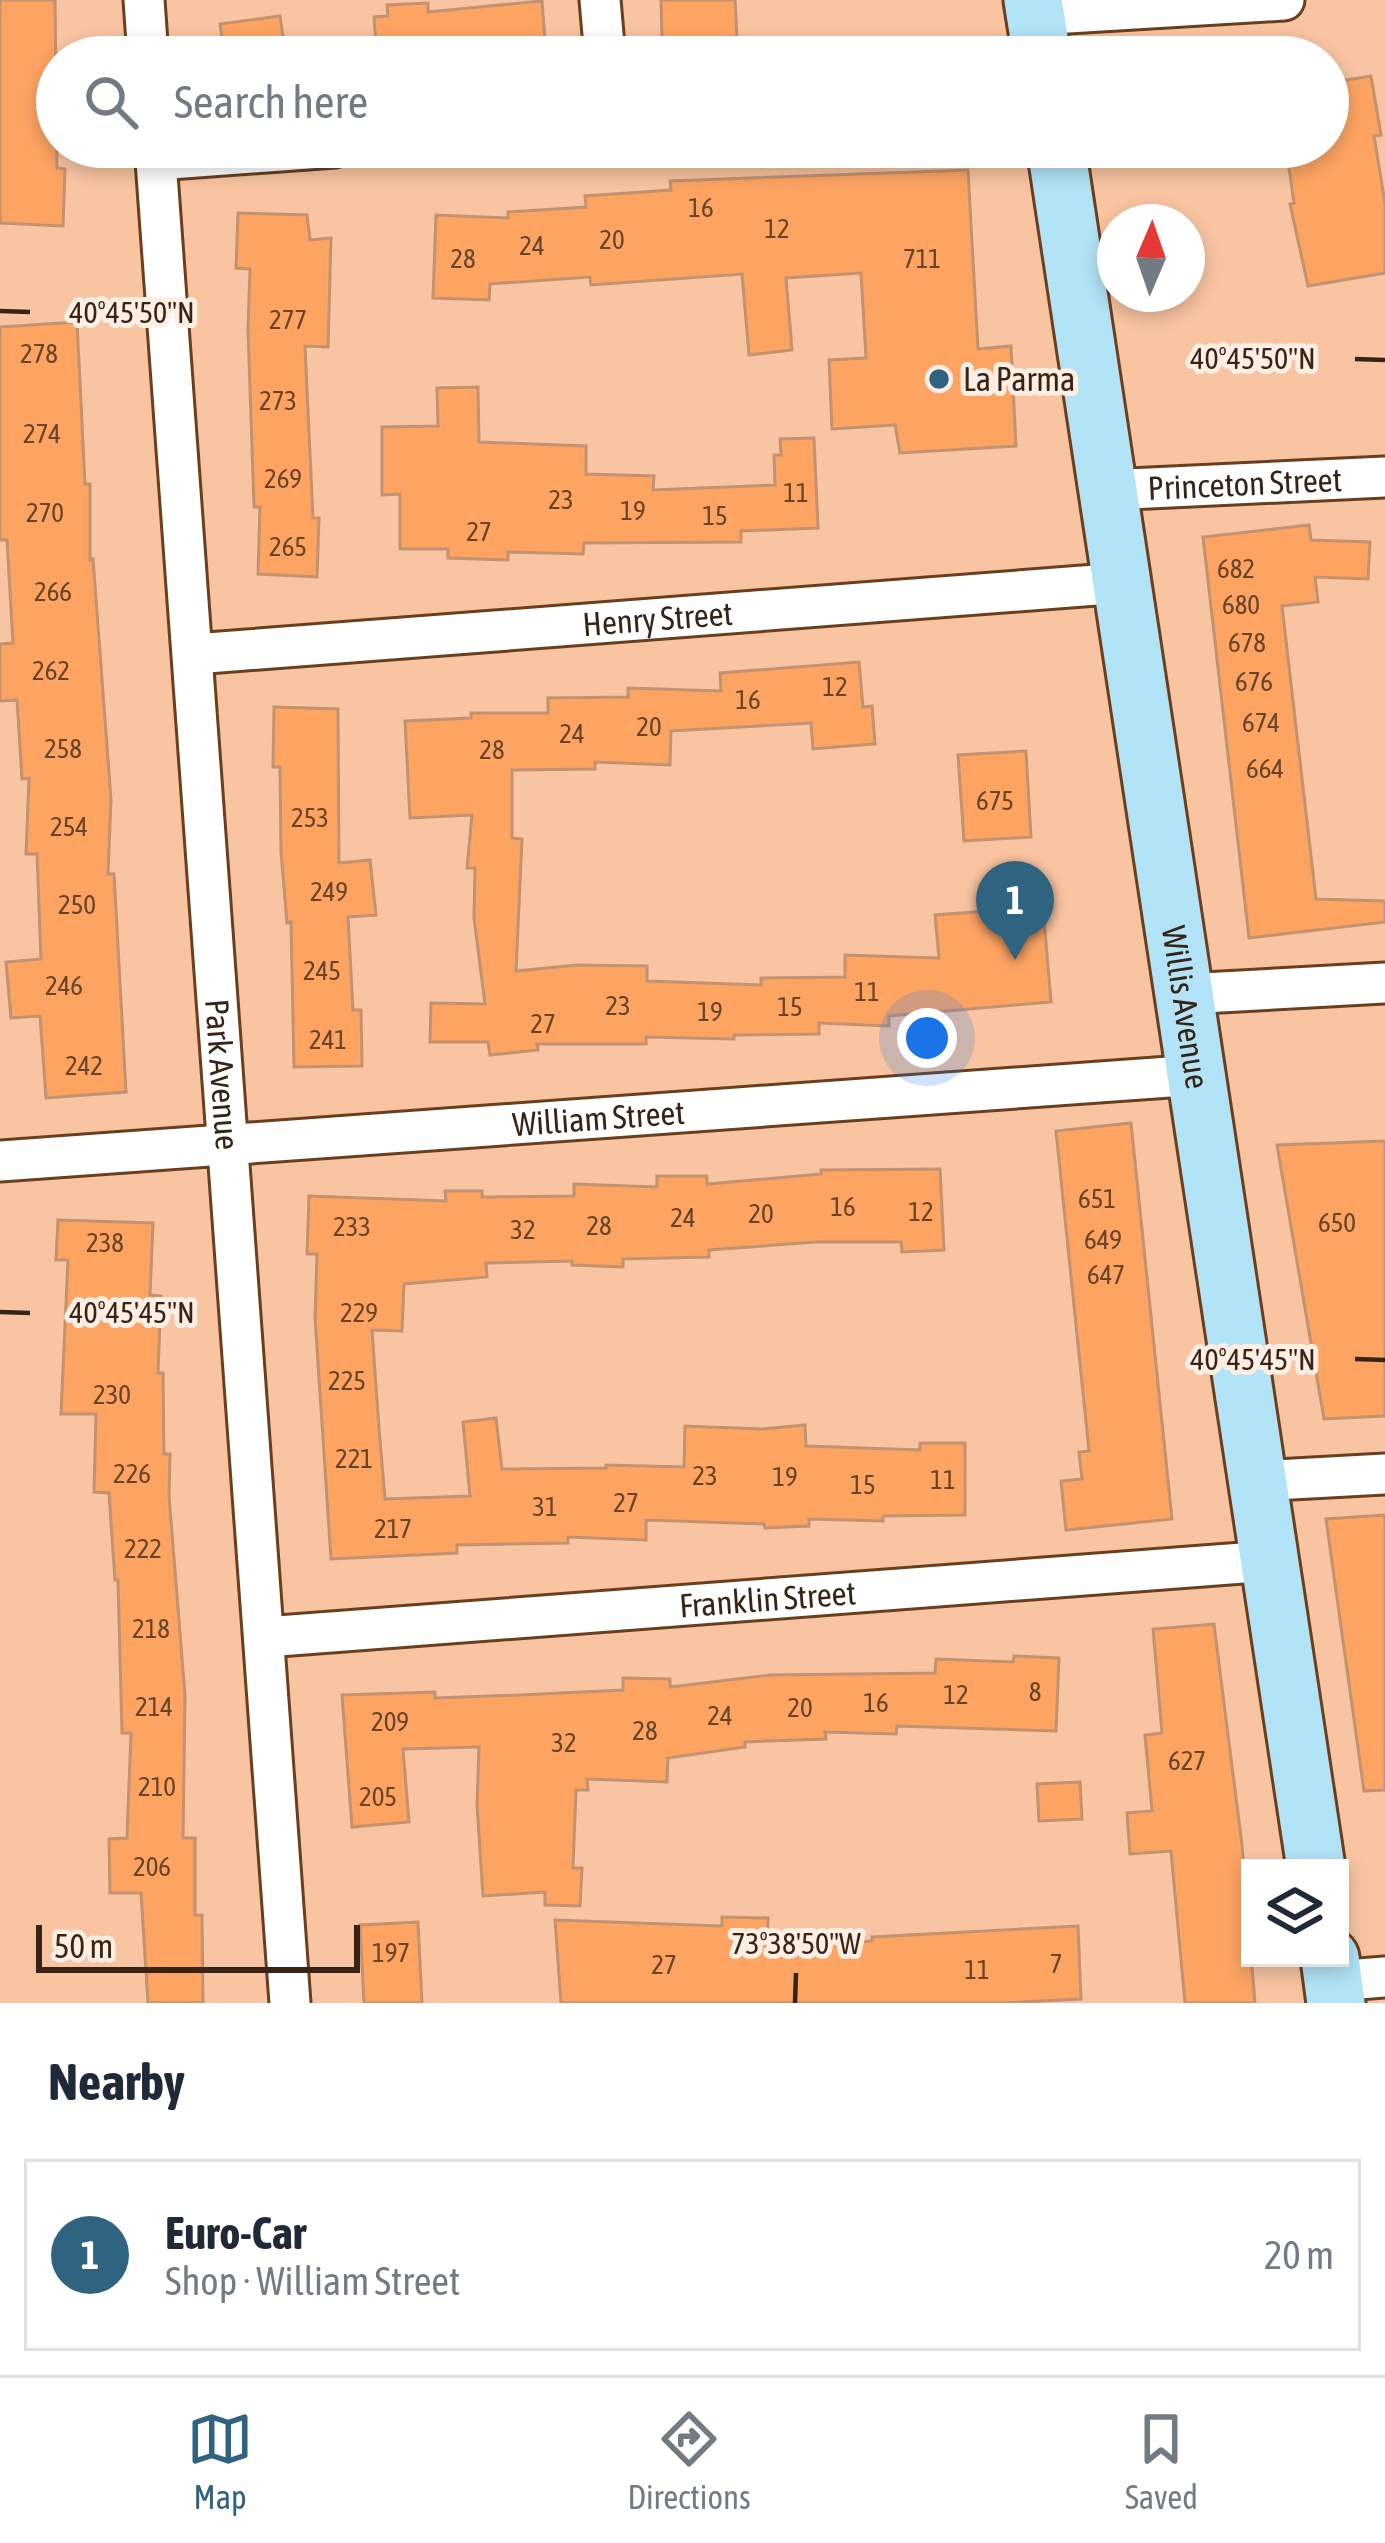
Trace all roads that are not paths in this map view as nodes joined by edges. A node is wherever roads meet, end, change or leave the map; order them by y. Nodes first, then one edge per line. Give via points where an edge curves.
1 (144, 0) edge
2 (600, 0) edge
3 (1284, 0) edge
4 (1036, 24) edge
5 (147, 36) edge
6 (603, 36) edge
7 (157, 168) edge
8 (1059, 168) edge
9 (1385, 477) edge
10 (1108, 490) junction
11 (1122, 583) junction
12 (194, 654) junction
13 (1385, 983) edge
14 (1184, 994) junction
15 (1197, 1076) junction
16 (227, 1144) junction
17 (0, 1161) edge
18 (1385, 1474) edge
19 (1258, 1481) junction
20 (1269, 1562) junction
21 (265, 1636) junction
22 (1315, 1859) edge
23 (290, 2003) edge

1 - 5 street
2 - 6 street
3 - 4 street
7 - 12 street, Park Avenue
8 - 10 main road, Willis Avenue
9 - 10 street, Princeton Street
10 - 11 main road, Willis Avenue
11 - 12 street, Henry Street
11 - 14 main road, Willis Avenue
12 - 16 street, Park Avenue
13 - 14 street
14 - 15 main road, Willis Avenue
15 - 16 street, William Street
15 - 19 main road, Willis Avenue
16 - 17 street, William Street
16 - 21 street, Park Avenue
18 - 19 street
19 - 20 main road, Willis Avenue
20 - 21 street, Franklin Street
20 - 22 main road, Willis Avenue
21 - 23 street, Park Avenue

